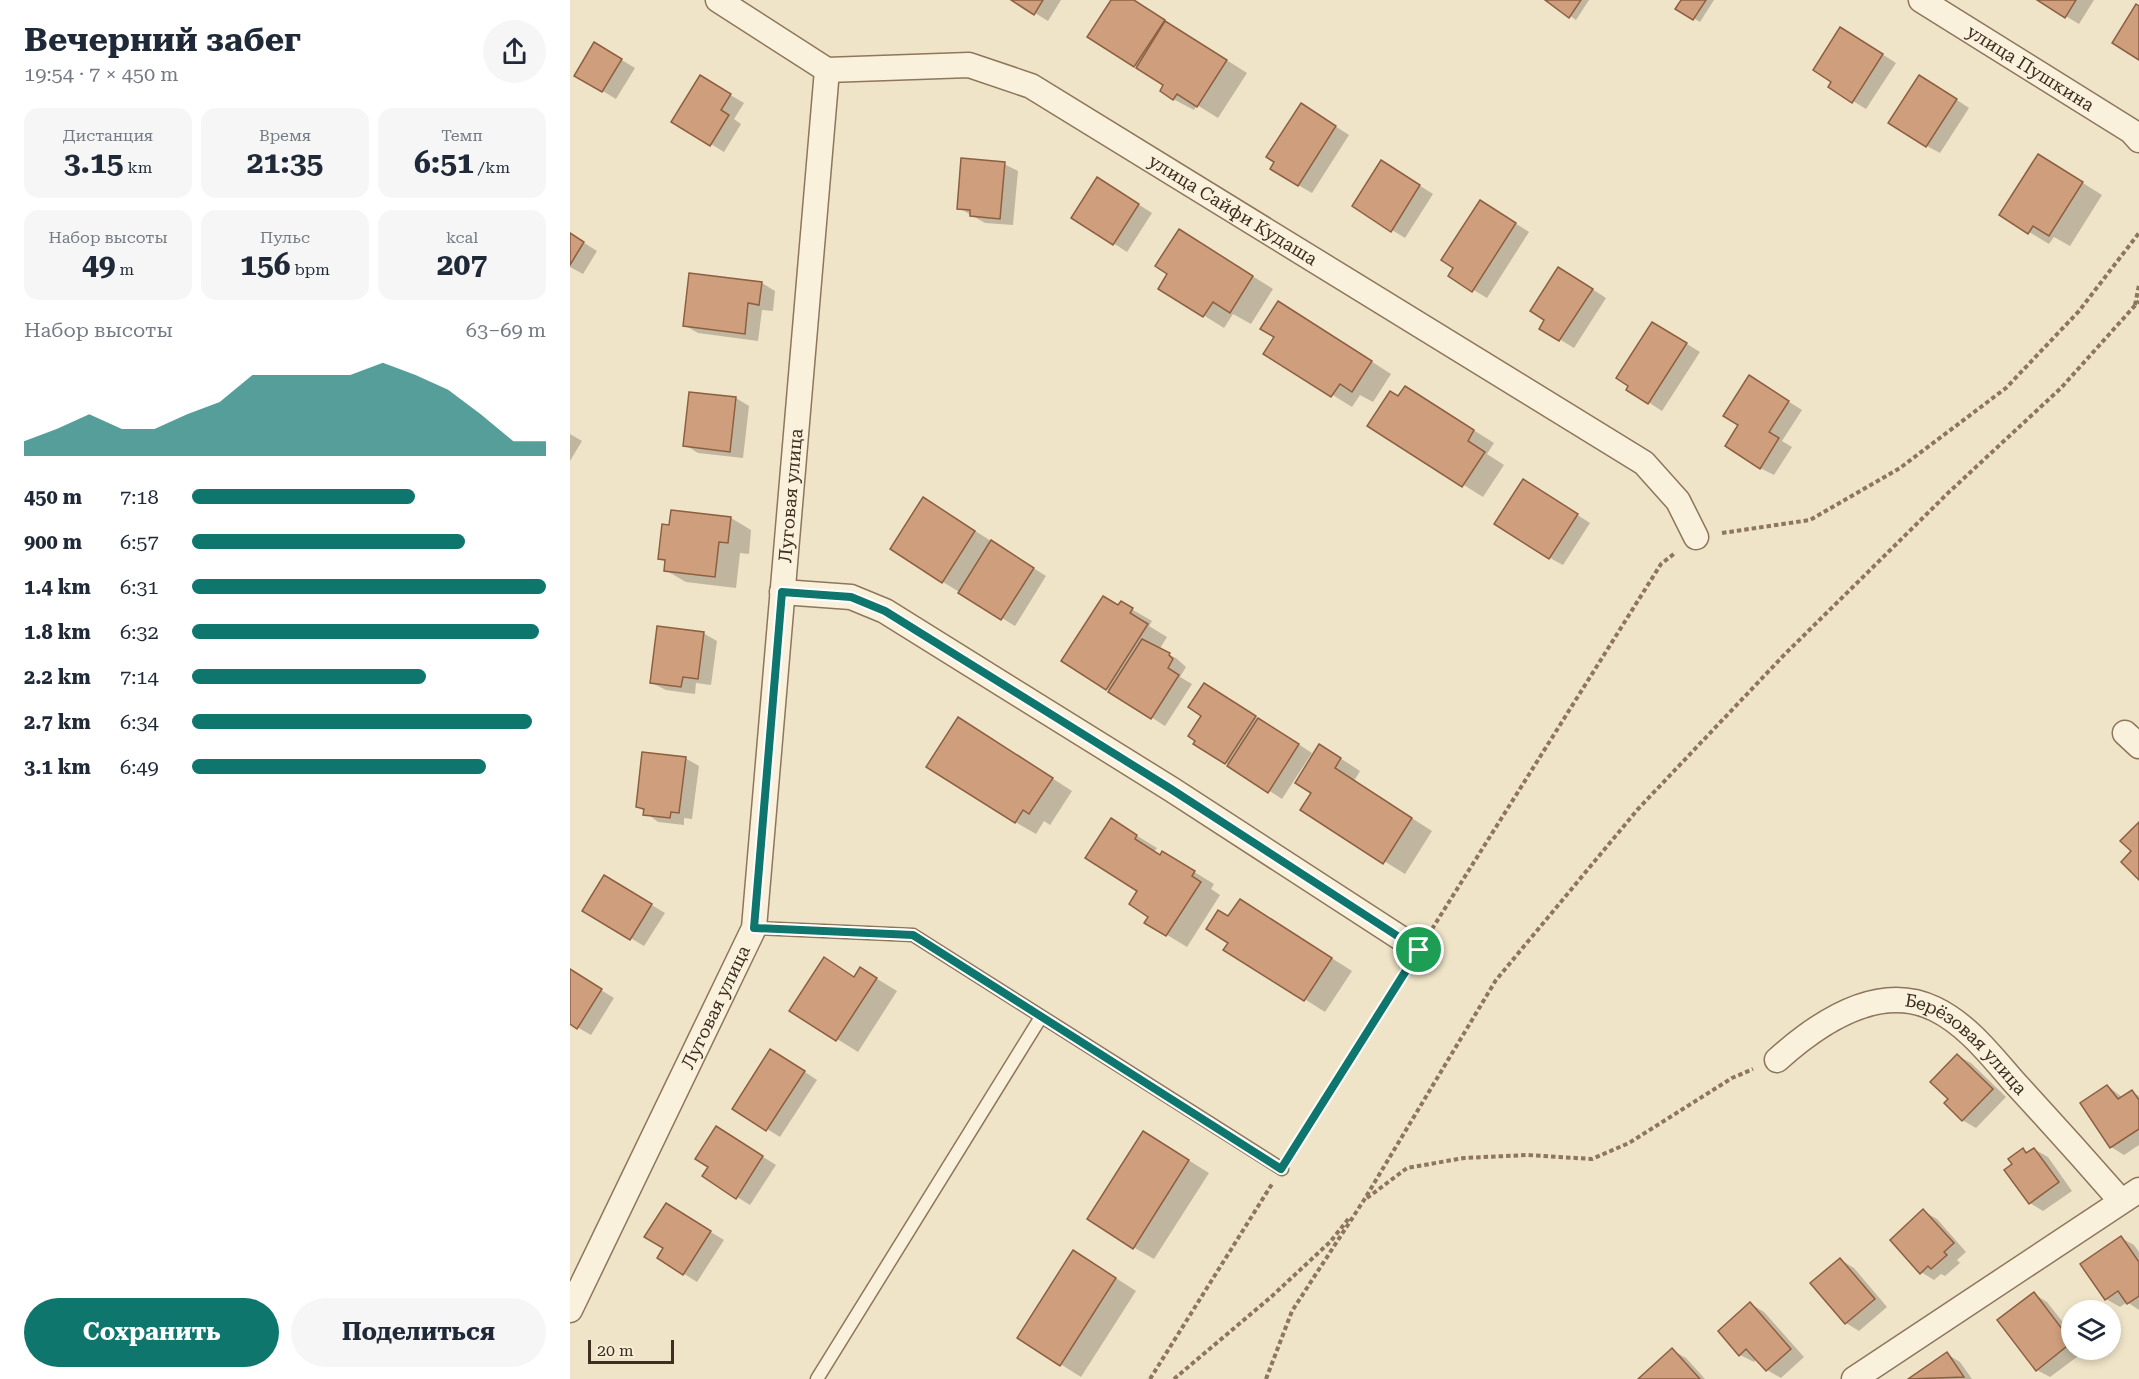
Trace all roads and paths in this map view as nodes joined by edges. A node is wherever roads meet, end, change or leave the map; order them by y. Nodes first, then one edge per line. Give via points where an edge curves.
1 (718, 0) edge
2 (1921, 0) edge
3 (826, 70) junction
4 (2139, 140) edge
5 (2139, 232) edge
6 (2139, 285) edge
7 (2139, 301) edge
8 (2135, 306) junction
9 (1696, 537) junction
10 (782, 592) junction
11 (754, 928) junction
12 (1419, 950) junction
13 (1041, 1017) junction
14 (1777, 1060) joint
15 (1281, 1169) junction
16 (2130, 1196) edge
17 (1364, 1200) junction
18 (570, 1310) edge
19 (817, 1379) edge
20 (1150, 1379) edge
21 (1174, 1379) edge
22 (1266, 1379) edge
23 (1854, 1379) edge

1 - 3 street
2 - 4 street, улица Пушкина via 2131,131
3 - 9 street, улица Сайфи Кудаша via 969,65 1030,86 1644,463 1678,501
3 - 10 street, Луговая улица
5 - 9 path via 2079,311 2006,388 1900,468 1810,520
6 - 8 path
7 - 8 path
8 - 17 path via 2061,388 1793,646 1638,809 1496,980
9 - 12 path via 1661,564
10 - 11 street, Луговая улица
10 - 12 street via 851,597 885,611 1171,789
11 - 13 lane via 913,935
11 - 18 street, Луговая улица
12 - 15 path
13 - 15 lane
13 - 19 lane
14 - 16 street, Берёзовая улица via 1802,1038 1844,1012 1883,1001 1914,1002 1936,1009 1972,1036
14 - 17 path via 1732,1078 1629,1143 1592,1159 1527,1155 1464,1158 1407,1168
15 - 20 path
16 - 23 street, Берёзовая улица
17 - 21 path via 1330,1242
17 - 22 path via 1292,1311

